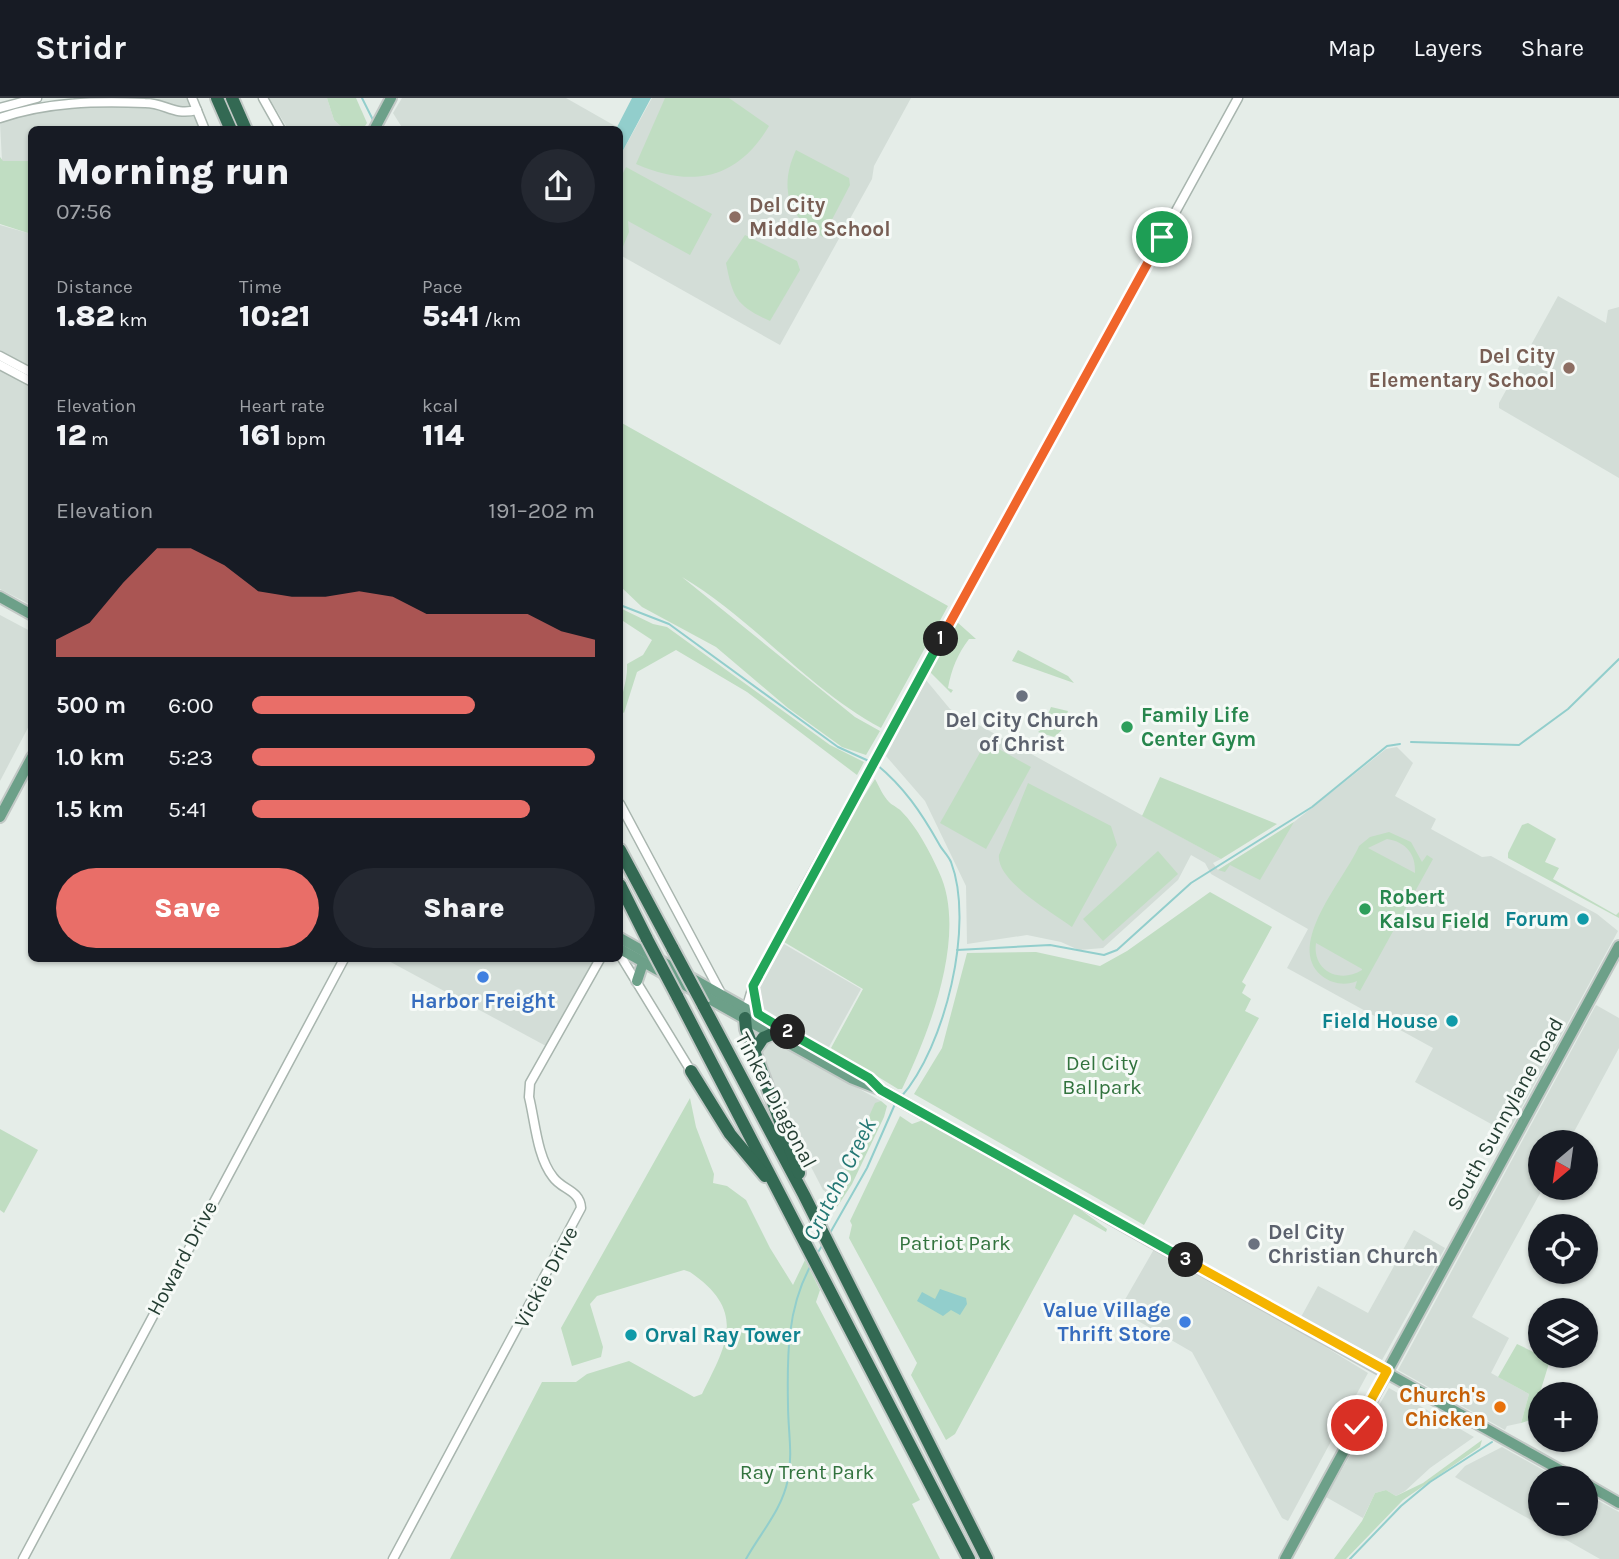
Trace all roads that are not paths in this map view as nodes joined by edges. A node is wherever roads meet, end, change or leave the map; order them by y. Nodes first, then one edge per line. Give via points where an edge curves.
1 (37, 98) edge
2 (192, 98) edge
3 (217, 98) edge
4 (232, 98) edge
5 (263, 98) edge
6 (391, 98) edge
7 (1238, 98) edge
8 (0, 108) edge
9 (197, 110) junction
10 (0, 118) edge
11 (203, 126) edge
12 (229, 126) edge
13 (244, 126) edge
14 (279, 126) edge
15 (376, 126) edge
16 (0, 356) edge
17 (0, 365) edge
18 (28, 371) edge
19 (28, 380) edge
20 (0, 597) edge
21 (28, 613) edge
22 (28, 764) edge
23 (623, 810) edge
24 (0, 817) edge
25 (623, 856) edge
26 (623, 891) edge
27 (623, 940) edge
28 (1619, 946) edge
29 (623, 951) edge
30 (623, 960) edge
31 (342, 962) edge
32 (598, 962) edge
33 (643, 962) junction
34 (637, 981) junction
35 (753, 986) junction
36 (722, 994) junction
37 (727, 1008) junction
38 (745, 1013) junction
39 (758, 1014) junction
40 (772, 1034) junction
41 (754, 1050) junction
42 (814, 1052) junction
43 (691, 1070) joint
44 (777, 1189) junction
45 (804, 1195) junction
46 (1387, 1371) junction
47 (1553, 1466) edge
48 (1598, 1491) edge
49 (1619, 1503) edge
50 (23, 1559) edge
51 (393, 1559) edge
52 (967, 1559) edge
53 (986, 1559) edge
54 (1284, 1559) edge

1 - 8 street
2 - 9 street
3 - 12 highway
4 - 13 highway
5 - 14 street
6 - 15 main road
7 - 35 street
9 - 10 street via 181,113 149,103 42,105
9 - 11 street
16 - 18 street
17 - 19 street
20 - 21 main road
22 - 24 main road
23 - 36 street, Tinker Diagonal
25 - 45 highway, Tinker Diagonal, bridge
26 - 44 highway, Tinker Diagonal, bridge
27 - 36 main road
28 - 46 main road, South Sunnylane Road
29 - 33 main road
30 - 34 street
31 - 50 street, Howard Drive
32 - 51 street, Vickie Drive via 530,1083 529,1097 547,1166 581,1201 581,1208
33 - 34 main road
33 - 37 main road
34 - 43 street
35 - 38 street
35 - 39 main road
36 - 37 street, Tinker Diagonal
36 - 38 main road
37 - 38 main road
38 - 39 main road
38 - 40 main road
38 - 41 highway
39 - 42 main road
40 - 41 highway
40 - 42 main road
41 - 45 highway via 794,1154
42 - 46 main road
43 - 44 highway via 730,1134
44 - 52 highway, Tinker Diagonal
45 - 53 highway, Tinker Diagonal
46 - 47 main road
46 - 54 main road, South Sunnylane Road
48 - 49 main road

